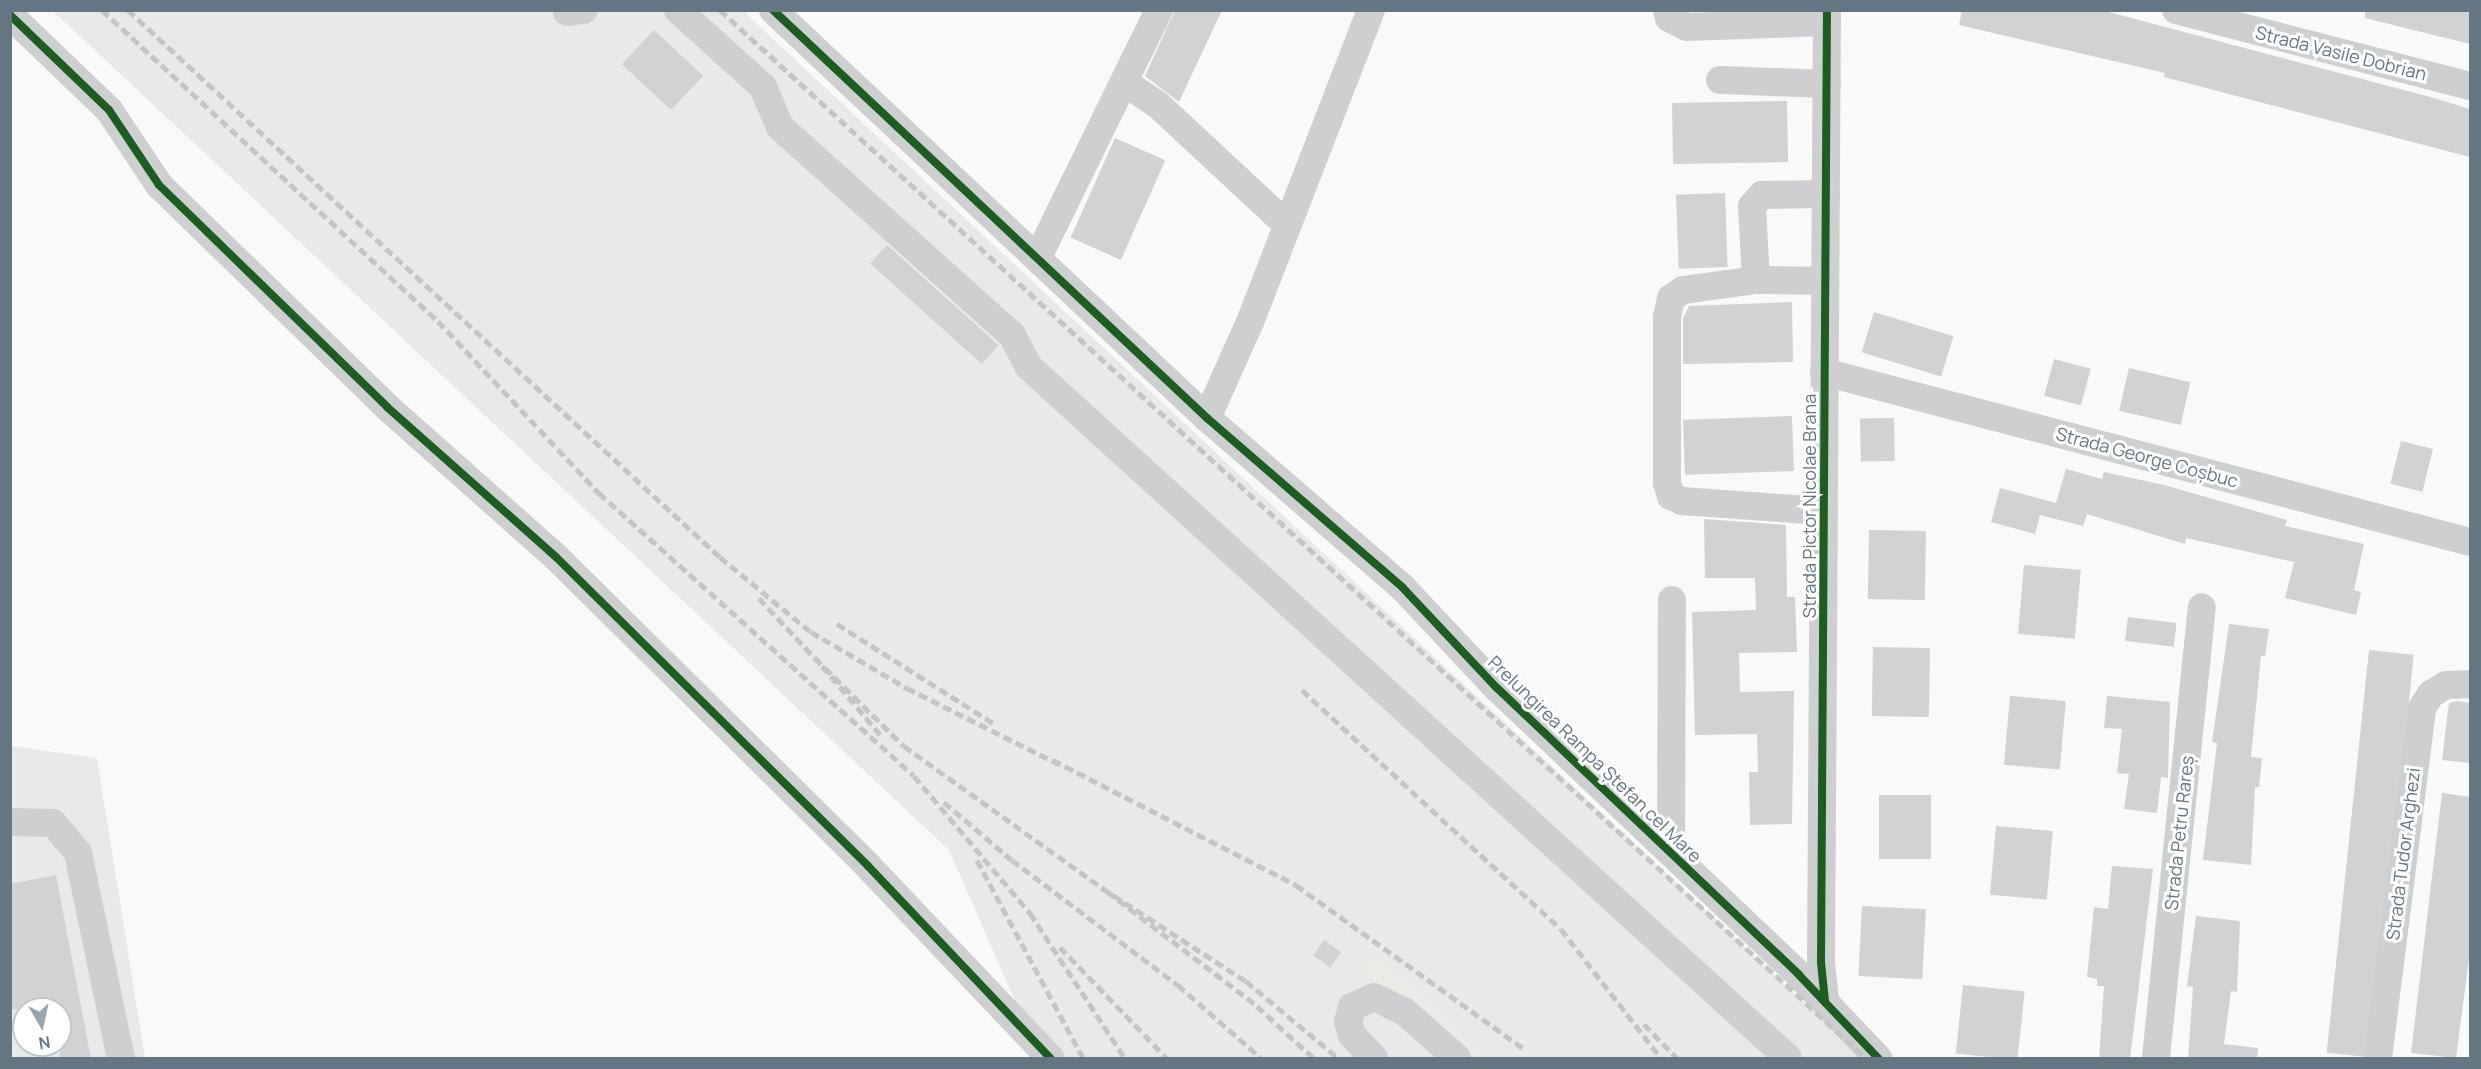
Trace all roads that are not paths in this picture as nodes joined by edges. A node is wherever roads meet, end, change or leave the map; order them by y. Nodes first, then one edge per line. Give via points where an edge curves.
1 (678, 10) edge
2 (774, 10) edge
3 (1159, 10) edge
4 (1371, 10) edge
5 (1666, 10) edge
6 (2176, 10) edge
7 (10, 15) edge
8 (1827, 16) edge
9 (1719, 80) dead end
10 (1124, 82) junction
11 (1827, 84) junction
12 (2470, 86) edge
13 (1826, 194) junction
14 (1286, 224) junction
15 (1039, 255) junction
16 (1756, 280) junction
17 (1825, 281) junction
18 (1824, 372) junction
19 (1207, 418) junction
20 (1823, 511) junction
21 (2470, 542) edge
22 (1672, 600) dead end
23 (2202, 607) dead end
24 (2470, 684) edge
25 (10, 822) edge
26 (1671, 853) junction
27 (1825, 1001) junction
28 (120, 1059) edge
29 (1050, 1059) edge
30 (1374, 1059) edge
31 (1457, 1059) edge
32 (1788, 1059) edge
33 (1878, 1059) edge
34 (2156, 1059) edge
35 (2378, 1059) edge

1 - 32 street via 763,87 780,127 1012,335 1029,367
2 - 15 street, Prelungirea Rampa Ștefan cel Mare
3 - 10 street
4 - 14 street
5 - 8 street via 1669,18 1687,27
6 - 12 street, Strada Vasile Dobrian
7 - 29 street via 109,110 159,185 387,407 556,557 868,866
8 - 11 street, Strada Pictor Nicolae Brana
9 - 11 street
10 - 14 street via 1157,104
10 - 15 street
11 - 13 street, Strada Pictor Nicolae Brana
13 - 16 street via 1762,195 1755,200 1752,206
13 - 17 street, Strada Pictor Nicolae Brana
14 - 19 street via 1250,322
15 - 19 street, Prelungirea Rampa Ștefan cel Mare
16 - 17 street
16 - 20 street via 1683,290 1671,298 1667,317 1667,483 1671,496 1682,501
17 - 18 street, Strada Pictor Nicolae Brana
18 - 20 street, Strada Pictor Nicolae Brana
18 - 21 street, Strada George Coșbuc
19 - 26 street, Prelungirea Rampa Ștefan cel Mare via 1403,588 1496,687
20 - 27 street, Strada Pictor Nicolae Brana
22 - 26 street
23 - 34 street, Strada Petru Rareș
24 - 35 street, Strada Tudor Arghezi via 2446,685 2431,694 2422,708
25 - 28 street via 53,823 78,853
26 - 27 street, Prelungirea Rampa Ștefan cel Mare
27 - 33 street, Prelungirea Rampa Ștefan cel Mare via 1834,1017
30 - 31 street via 1352,1035 1348,1022 1352,1007 1374,997 1406,1012

